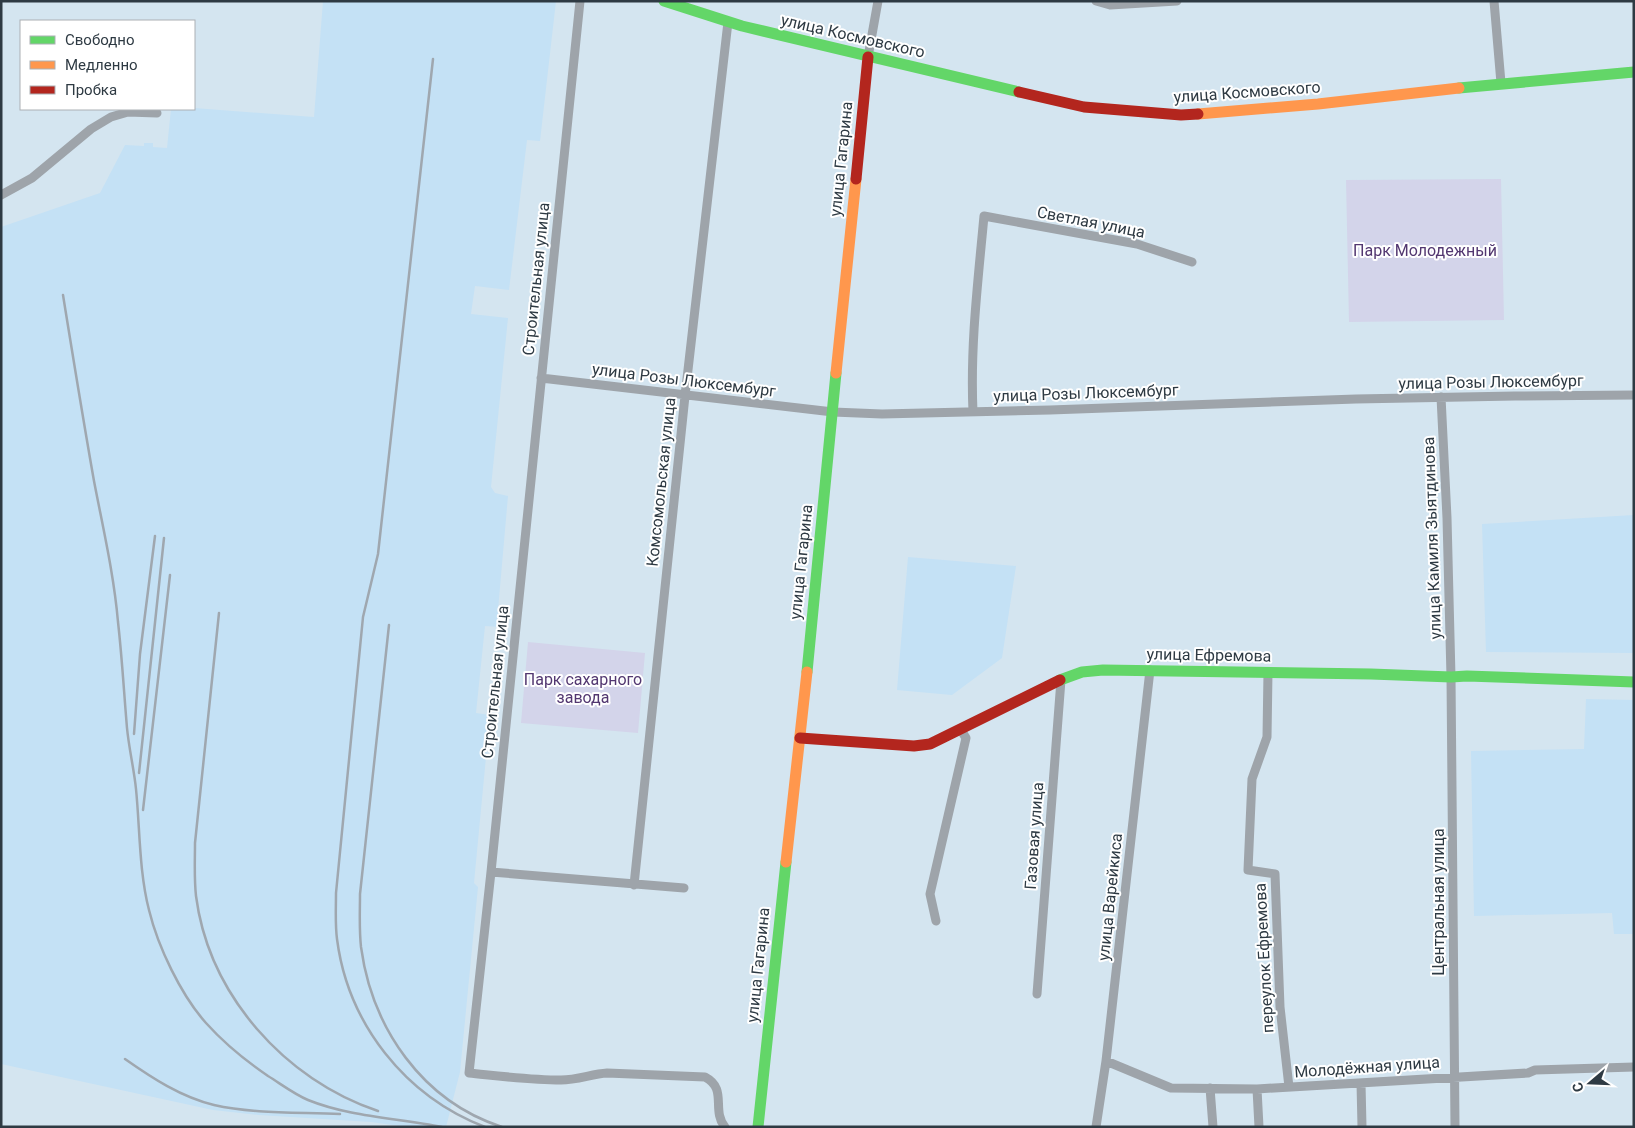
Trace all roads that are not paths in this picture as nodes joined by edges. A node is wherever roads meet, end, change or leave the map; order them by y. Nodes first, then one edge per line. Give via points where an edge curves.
1 (580, 1) edge
2 (664, 1) edge
3 (878, 1) edge
4 (1096, 1) edge
5 (1176, 1) edge
6 (1494, 1) edge
7 (728, 22) junction
8 (868, 57) junction
9 (1634, 72) edge
10 (1501, 83) junction
11 (157, 113) dead end
12 (1, 195) edge
13 (1192, 262) dead end
14 (541, 378) junction
15 (1634, 395) edge
16 (685, 396) junction
17 (1441, 397) junction
18 (833, 412) junction
19 (973, 412) junction
20 (1150, 670) junction
21 (1268, 672) junction
22 (1451, 677) junction
23 (1061, 680) junction
24 (1634, 682) edge
25 (961, 730) junction
26 (800, 738) junction
27 (491, 872) junction
28 (634, 885) junction
29 (684, 888) dead end
30 (936, 920) dead end
31 (1037, 994) dead end
32 (1106, 1061) junction
33 (1634, 1067) edge
34 (1454, 1076) junction
35 (1361, 1083) junction
36 (1289, 1087) junction
37 (1210, 1088) junction
38 (1257, 1088) junction
39 (725, 1127) edge
40 (758, 1127) edge
41 (1096, 1127) edge
42 (1213, 1127) edge
43 (1259, 1127) edge
44 (1362, 1127) edge
45 (1455, 1127) edge

1 - 14 street, Строительная улица
2 - 7 street, улица Космовского
3 - 8 street, улица Гагарина
4 - 5 street via 1110,5
6 - 10 street
7 - 8 street, улица Космовского
7 - 16 street, Комсомольская улица
8 - 10 street, улица Космовского via 1084,107 1182,115 1318,104
8 - 18 street, улица Гагарина
9 - 10 street, улица Космовского
11 - 12 street via 128,112 111,117 91,129 32,178
13 - 19 street, Светлая улица via 1137,244 984,216 975,310
14 - 16 street, улица Розы Люксембург
14 - 27 street, Строительная улица
15 - 17 street, улица Розы Люксембург
16 - 18 street, улица Розы Люксембург
16 - 28 street, Комсомольская улица
17 - 19 street, улица Розы Люксембург
17 - 22 street, улица Камиля Зыятдинова
18 - 19 street, улица Розы Люксембург
18 - 26 street, улица Гагарина
20 - 21 street, улица Ефремова
20 - 23 street, улица Ефремова via 1082,672
20 - 32 street, улица Варейкиса
21 - 22 street, улица Ефремова
21 - 36 street, переулок Ефремова via 1267,737 1252,779 1248,870 1275,874 1280,1007
22 - 24 street, улица Ефремова
22 - 34 street, Центральная улица
23 - 25 street, улица Ефремова
23 - 31 street, Газовая улица
25 - 26 street, улица Ефремова via 930,744 914,746
25 - 30 street via 966,738 930,894
26 - 40 street, улица Гагарина
27 - 28 street
27 - 39 street, Строительная улица via 469,1073 563,1080 607,1073 705,1077 716,1086 719,1114
28 - 29 street
32 - 37 street, Молодёжная улица via 1171,1088
32 - 41 street, улица Варейкиса
33 - 34 street, Молодёжная улица
34 - 35 street, Молодёжная улица
34 - 45 street, Центральная улица
35 - 36 street, Молодёжная улица
35 - 44 street
36 - 38 street, Молодёжная улица
37 - 38 street, Молодёжная улица
37 - 42 street
38 - 43 street

